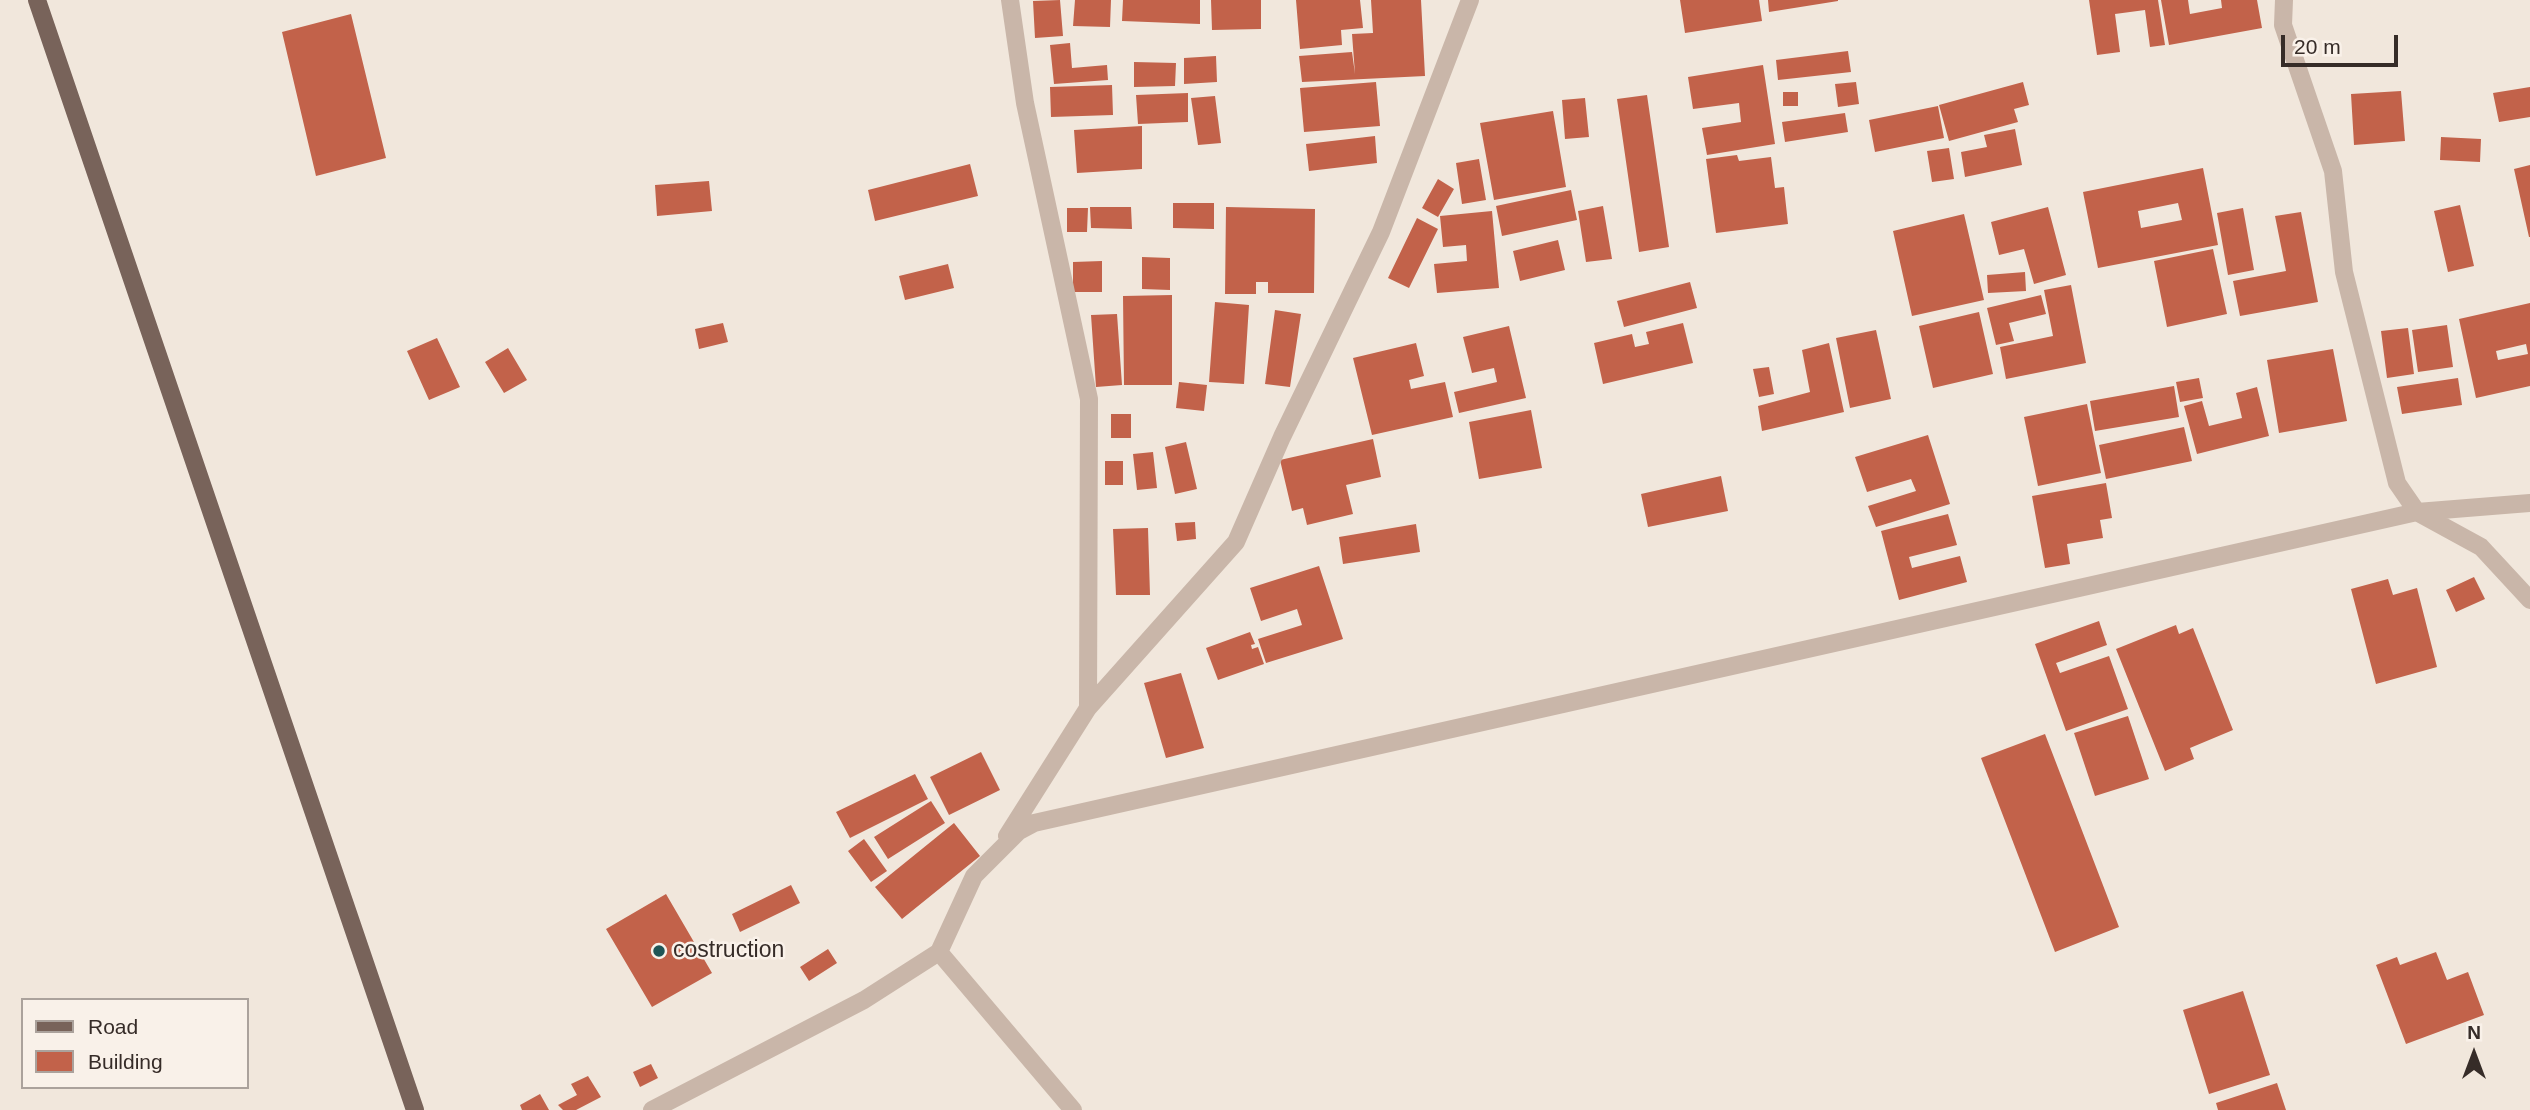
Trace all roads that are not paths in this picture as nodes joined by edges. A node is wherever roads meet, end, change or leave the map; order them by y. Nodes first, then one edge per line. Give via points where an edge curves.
1 (37, 0) edge
2 (1010, 0) edge
3 (1470, 0) edge
4 (2284, 0) edge
5 (2530, 503) edge
6 (2417, 512) junction
7 (2530, 600) edge
8 (1088, 708) junction
9 (996, 853) junction
10 (939, 952) junction
11 (415, 1110) edge
12 (652, 1110) edge
13 (1073, 1110) edge

1 - 11 main road
2 - 8 street via 1025,103 1089,399
3 - 8 street via 1381,232 1236,542
4 - 6 street via 2283,25 2333,171 2344,272 2388,445 2398,483
5 - 6 street
6 - 7 street via 2481,547
6 - 9 street via 1034,824 1019,831
8 - 9 street
9 - 10 street via 974,876
10 - 12 street via 864,1000
10 - 13 street

